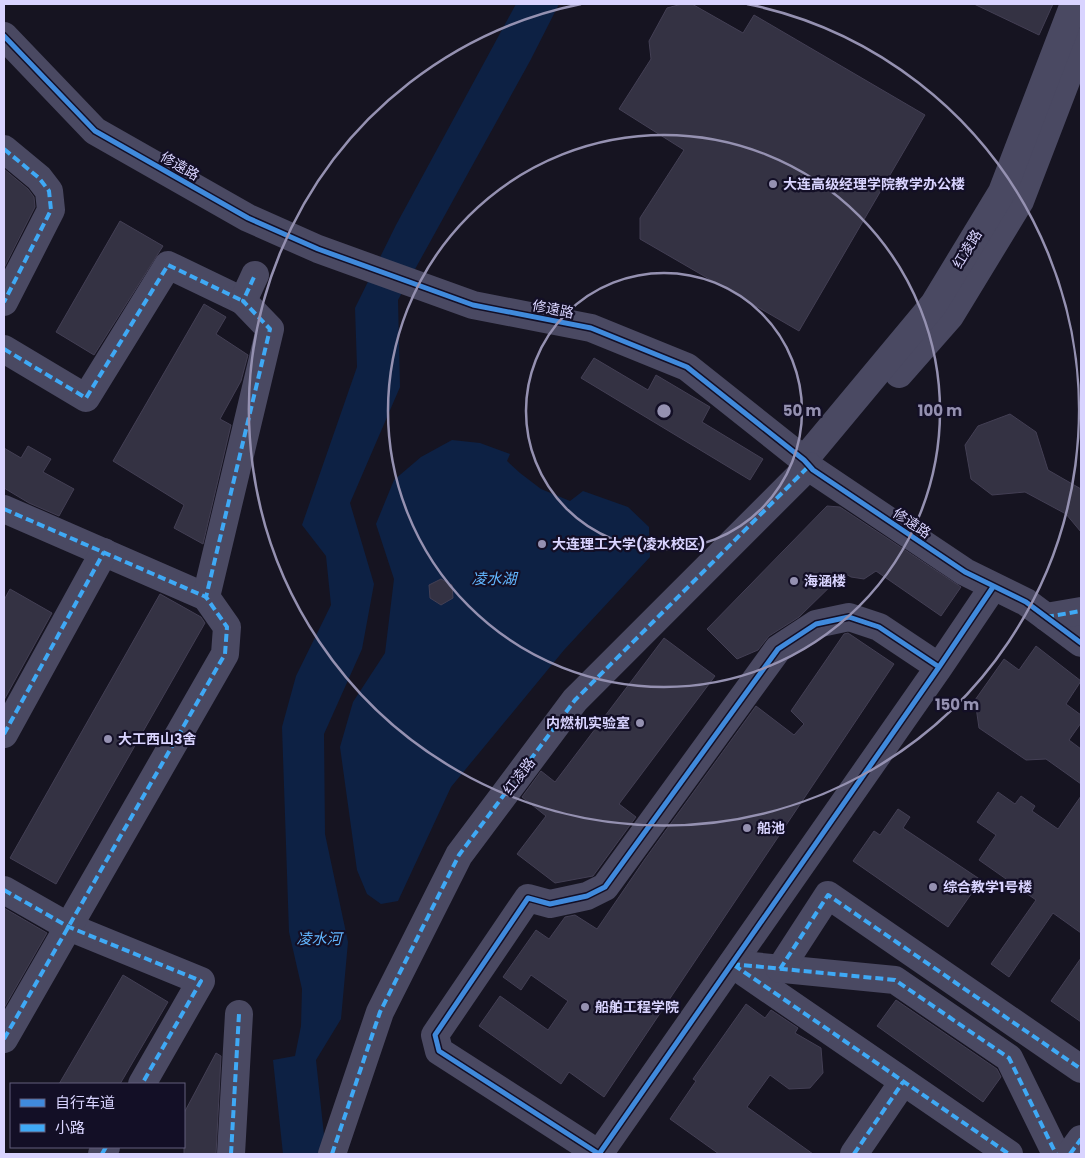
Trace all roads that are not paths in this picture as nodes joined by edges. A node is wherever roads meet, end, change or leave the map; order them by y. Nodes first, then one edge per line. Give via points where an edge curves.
1 (1074, 4) edge
2 (4, 36) edge
3 (1081, 42) edge
4 (4, 149) edge
5 (255, 275) dead end
6 (243, 301) junction
7 (4, 302) edge
8 (4, 350) edge
9 (809, 466) junction
10 (4, 509) edge
11 (104, 552) junction
12 (993, 587) junction
13 (206, 597) junction
14 (1081, 611) edge
15 (1046, 617) junction
16 (1081, 643) edge
17 (939, 667) junction
18 (4, 734) edge
19 (4, 890) edge
20 (69, 927) junction
21 (732, 964) junction
22 (780, 969) junction
23 (239, 1014) dead end
24 (4, 1039) edge
25 (1081, 1069) edge
26 (903, 1082) junction
27 (143, 1083) edge
28 (1081, 1138) edge
29 (231, 1154) edge
30 (332, 1154) edge
31 (854, 1154) edge
32 (1009, 1154) edge
33 (1056, 1154) edge
34 (1070, 1154) edge

1 - 9 street, 红凌路 via 1002,192 934,304
2 - 9 street, 修遠路 via 95,131 248,218 318,249 474,305 591,328 688,367
3 - 9 street, 红凌路 via 1020,201 950,316
4 - 7 street via 39,178 49,191 51,210
5 - 6 street
6 - 8 street via 168,265 86,398
6 - 13 street via 270,329
9 - 12 street, 修遠路 via 965,572
9 - 30 street, 红凌路 via 575,700 459,855 380,1012
10 - 11 street
11 - 13 street
11 - 18 street
12 - 15 street, 修遠路 via 1026,602
12 - 17 street
13 - 20 street via 227,627 225,654
14 - 15 street
15 - 16 street, 修遠路
17 - 21 street
17 - 21 street via 879,627 849,617 816,624 778,649 605,887 587,896 550,904 528,898 435,1035 439,1051 599,1154
19 - 20 street
20 - 24 street
20 - 27 street via 201,980
21 - 22 street
21 - 26 street
22 - 25 street via 828,895
22 - 33 street via 895,980 1009,1058
23 - 29 street
26 - 31 street
26 - 32 street
28 - 34 street

